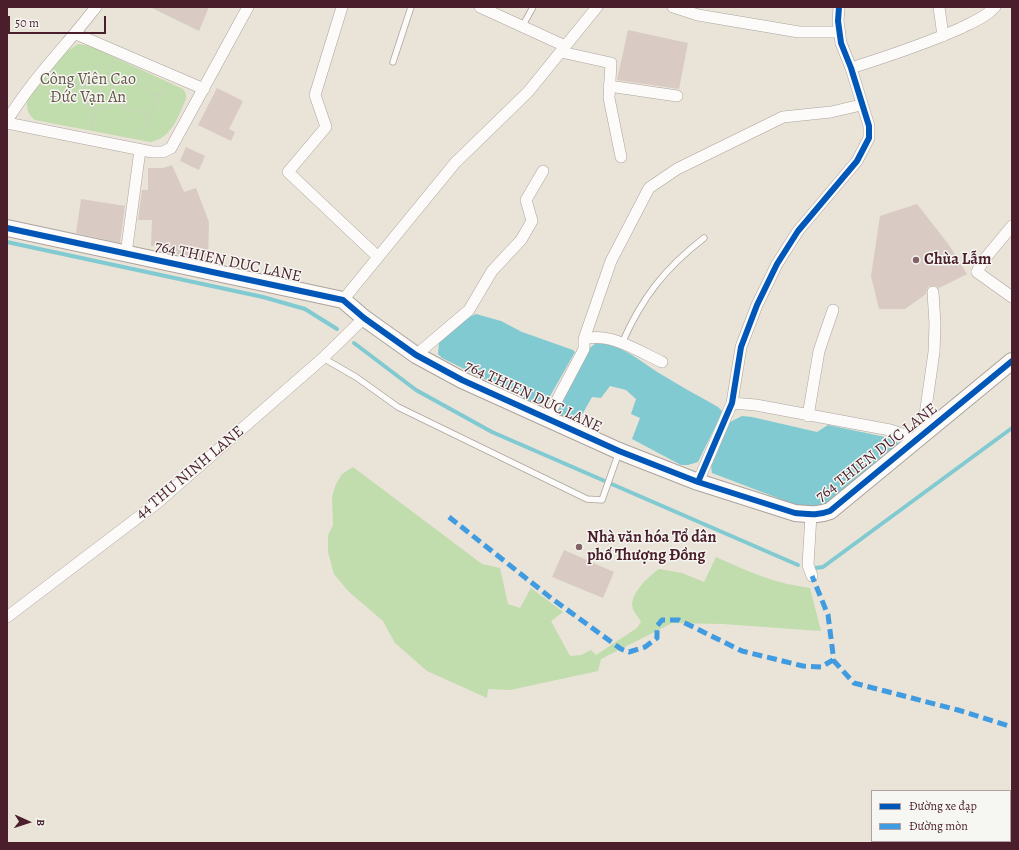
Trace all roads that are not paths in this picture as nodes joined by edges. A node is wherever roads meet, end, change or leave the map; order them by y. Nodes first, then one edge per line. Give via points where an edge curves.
1 (96, 7) edge
2 (248, 7) edge
3 (342, 7) edge
4 (411, 7) edge
5 (480, 7) edge
6 (533, 7) edge
7 (597, 7) edge
8 (673, 7) edge
9 (839, 7) edge
10 (939, 7) edge
11 (995, 7) edge
12 (522, 27) junction
13 (839, 32) junction
14 (76, 34) junction
15 (943, 36) junction
16 (563, 49) junction
17 (394, 62) dead end
18 (851, 68) junction
19 (609, 86) junction
20 (204, 89) junction
21 (677, 96) dead end
22 (861, 105) junction
23 (7, 122) edge
24 (140, 150) junction
25 (621, 156) dead end
26 (543, 171) dead end
27 (1012, 226) edge
28 (7, 228) edge
29 (704, 238) dead end
30 (126, 254) junction
31 (378, 257) junction
32 (933, 292) dead end
33 (1012, 297) edge
34 (343, 300) junction
35 (833, 310) dead end
36 (364, 318) junction
37 (584, 339) junction
38 (622, 343) junction
39 (416, 355) junction
40 (323, 358) junction
41 (1012, 361) edge
42 (662, 362) dead end
43 (732, 403) junction
44 (808, 416) junction
45 (548, 419) junction
46 (918, 439) junction
47 (619, 451) junction
48 (698, 482) junction
49 (811, 515) junction
50 (812, 576) dead end
51 (7, 617) edge

1 - 14 street
2 - 20 street
3 - 31 street via 315,95 326,127 288,172
4 - 17 lane
5 - 12 street
6 - 12 lane
7 - 16 street
8 - 13 street via 698,15 799,32
9 - 13 street
10 - 15 street
11 - 15 street via 974,22
12 - 16 street
13 - 18 street
14 - 20 street
14 - 23 street via 21,96
15 - 18 street via 915,48
16 - 19 street via 610,64
16 - 31 street via 528,92 455,163
18 - 22 street
19 - 21 street
19 - 25 street via 609,98
20 - 24 street via 171,148 163,152
22 - 37 street via 831,112 783,117 677,169 649,188 611,261
22 - 43 street via 869,126 869,138 857,160 798,231 778,264 757,305 741,347
23 - 24 street
24 - 30 street
26 - 39 street via 526,200 532,221 520,240 492,271 469,310
27 - 33 street via 977,272
28 - 30 street, 764 THIEN DUC LANE
29 - 38 lane via 662,274 632,321
30 - 34 street, 764 THIEN DUC LANE
31 - 34 street
32 - 46 street via 934,352
34 - 36 street, 764 THIEN DUC LANE
35 - 44 street via 819,351
36 - 39 street, 764 THIEN DUC LANE
36 - 40 street, 44 THU NINH LANE
37 - 38 street via 604,337
37 - 45 street via 584,349
38 - 42 street
39 - 45 street, 764 THIEN DUC LANE via 462,380
40 - 47 lane via 356,377 398,407 588,499 602,500
40 - 51 street, 44 THU NINH LANE via 157,503
41 - 46 street, 764 THIEN DUC LANE
43 - 44 street via 756,405
43 - 48 street
44 - 46 street via 890,430
45 - 47 street, 764 THIEN DUC LANE
46 - 49 street, 764 THIEN DUC LANE via 830,511 818,516
47 - 48 street, 764 THIEN DUC LANE
48 - 49 street, 764 THIEN DUC LANE via 795,513
49 - 50 street via 808,565

